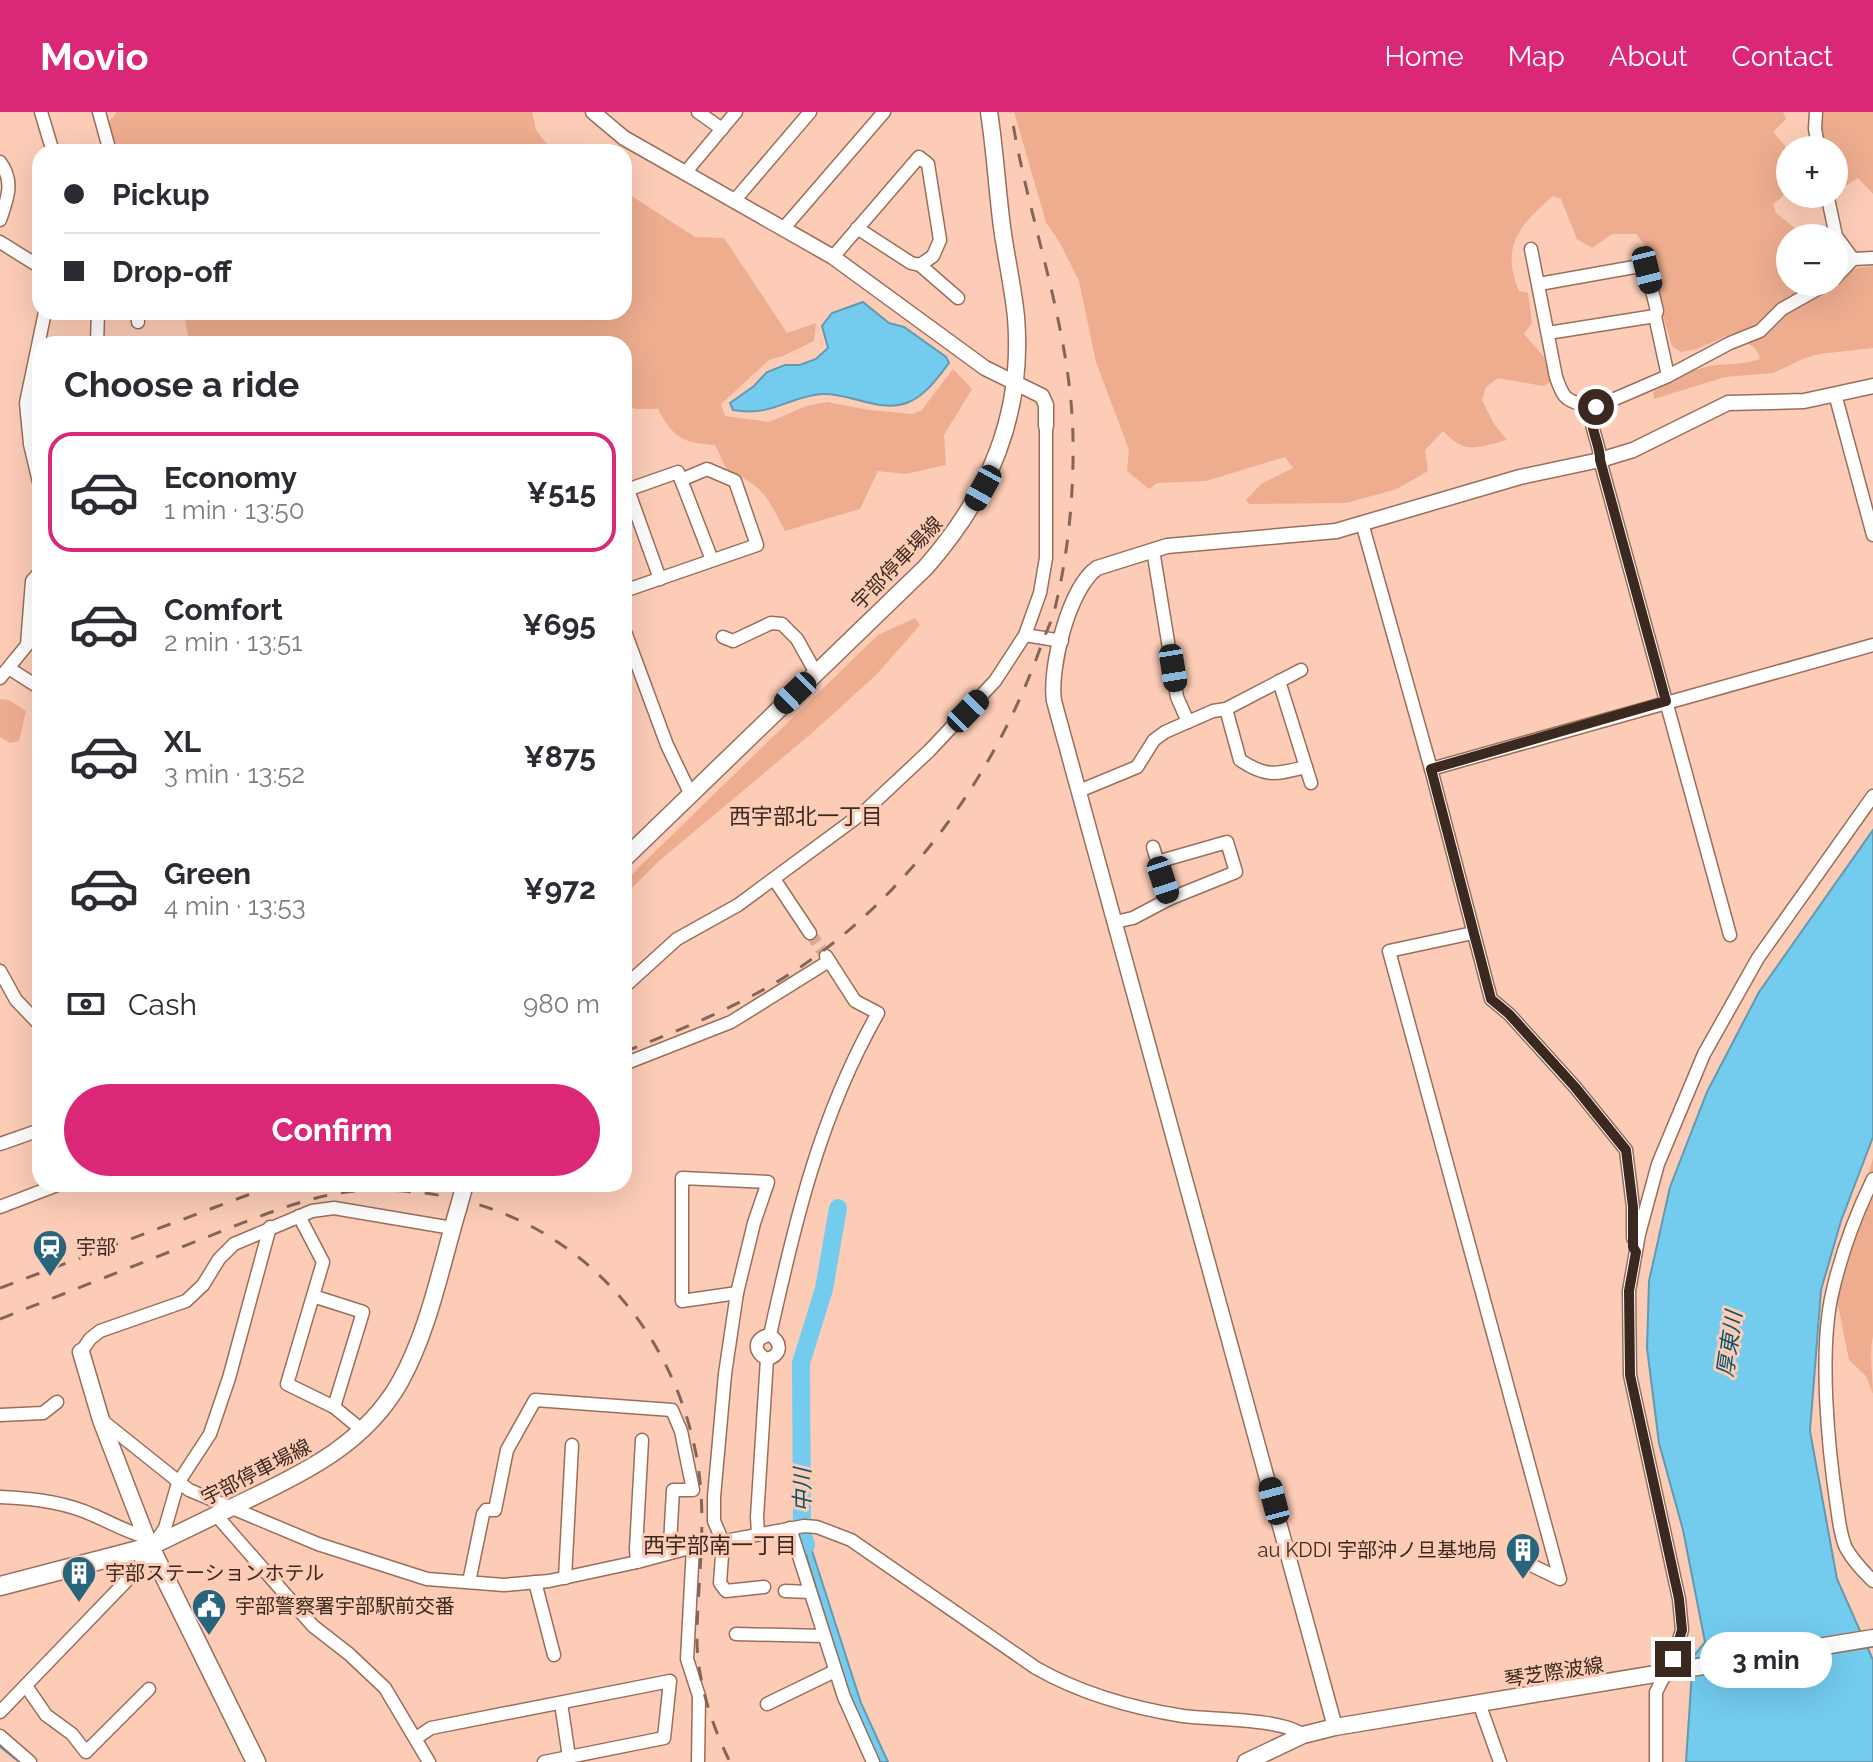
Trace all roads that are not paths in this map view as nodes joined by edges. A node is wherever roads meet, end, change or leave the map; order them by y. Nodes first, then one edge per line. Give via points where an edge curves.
1 (41, 112) edge
2 (99, 112) edge
3 (593, 112) edge
4 (698, 112) edge
5 (736, 112) edge
6 (810, 112) edge
7 (989, 112) edge
8 (1816, 112) edge
9 (877, 115) edge
10 (722, 129) junction
11 (1816, 136) edge
12 (51, 144) edge
13 (108, 144) edge
14 (0, 162) edge
15 (685, 173) junction
16 (734, 201) junction
17 (1830, 208) edge
18 (0, 220) edge
19 (857, 228) junction
20 (783, 229) junction
21 (0, 242) edge
22 (1531, 249) dead end
23 (833, 257) junction
24 (1873, 258) edge
25 (1853, 259) junction
26 (32, 262) edge
27 (1848, 264) edge
28 (920, 265) junction
29 (1539, 284) junction
30 (1805, 296) edge
31 (958, 298) dead end
32 (1655, 316) junction
33 (1548, 333) junction
34 (32, 374) edge
35 (1668, 376) junction
36 (1014, 384) junction
37 (1873, 386) edge
38 (1835, 394) junction
39 (1591, 411) junction
40 (1046, 426) joint
41 (32, 452) edge
42 (1600, 460) junction
43 (681, 480) junction
44 (632, 488) edge
45 (632, 506) edge
46 (1362, 523) junction
47 (1873, 535) edge
48 (1153, 550) junction
49 (712, 560) junction
50 (660, 579) junction
51 (32, 581) edge
52 (632, 588) edge
53 (1025, 635) junction
54 (723, 637) dead end
55 (1062, 641) junction
56 (1873, 645) edge
57 (632, 651) edge
58 (1301, 670) dead end
59 (5, 673) edge
60 (816, 673) junction
61 (1279, 681) junction
62 (32, 685) edge
63 (1666, 701) junction
64 (1226, 709) junction
65 (1188, 722) junction
66 (1306, 767) junction
67 (1431, 769) junction
68 (1311, 783) dead end
69 (1079, 791) junction
70 (691, 795) junction
71 (1873, 796) edge
72 (1153, 847) dead end
73 (632, 851) edge
74 (1157, 862) junction
75 (774, 879) junction
76 (1169, 899) junction
77 (1115, 922) junction
78 (810, 933) tunnel mouth
79 (1473, 933) junction
80 (1730, 935) dead end
81 (0, 971) edge
82 (632, 980) edge
83 (32, 1017) edge
84 (632, 1061) edge
85 (32, 1133) edge
86 (0, 1144) edge
87 (1873, 1179) edge
88 (39, 1192) edge
89 (463, 1192) edge
90 (0, 1207) edge
91 (299, 1216) junction
92 (270, 1227) junction
93 (452, 1228) junction
94 (1636, 1252) junction
95 (737, 1293) junction
96 (313, 1296) junction
97 (81, 1352) joint
98 (57, 1402) dead end
99 (334, 1407) junction
100 (0, 1415) edge
101 (101, 1420) junction
102 (363, 1431) junction
103 (642, 1440) dead end
104 (572, 1445) dead end
105 (178, 1483) junction
106 (0, 1497) edge
107 (223, 1512) junction
108 (790, 1528) junction
109 (758, 1533) junction
110 (148, 1542) junction
111 (723, 1542) junction
112 (693, 1547) junction
113 (672, 1552) junction
114 (637, 1562) junction
115 (1533, 1566) dead end
116 (565, 1578) junction
117 (1873, 1581) edge
118 (469, 1582) junction
119 (535, 1582) junction
120 (0, 1586) edge
121 (764, 1587) dead end
122 (785, 1591) dead end
123 (810, 1592) junction
124 (736, 1634) dead end
125 (824, 1636) junction
126 (1873, 1638) edge
127 (554, 1655) dead end
128 (835, 1671) junction
129 (1664, 1675) junction
130 (26, 1686) junction
131 (149, 1689) dead end
132 (561, 1703) junction
133 (1479, 1703) junction
134 (767, 1704) dead end
135 (0, 1712) edge
136 (1335, 1727) junction
137 (1303, 1735) junction
138 (0, 1736) edge
139 (416, 1738) junction
140 (569, 1757) junction
141 (30, 1762) edge
142 (256, 1762) edge
143 (429, 1762) edge
144 (544, 1762) edge
145 (698, 1762) edge
146 (873, 1762) edge
147 (1246, 1762) edge
148 (1500, 1762) edge
149 (1656, 1762) edge

1 - 12 street
2 - 13 street
3 - 15 street via 624,138
4 - 10 street
5 - 10 street
6 - 16 street
7 - 36 main road, 宇部停車場線 via 1016,316
8 - 11 street
9 - 20 street
10 - 15 street
14 - 18 street via 9,190
15 - 16 street
16 - 20 street
17 - 25 street via 1836,236
19 - 23 street
19 - 28 street
19 - 28 street via 919,157 928,164 940,240 933,256
20 - 23 street
21 - 26 street
22 - 29 street
23 - 36 street via 948,343
24 - 25 street
25 - 27 street
28 - 31 street
29 - 32 street via 1640,266 1647,270
29 - 33 street
30 - 35 street via 1760,331
32 - 33 street
32 - 35 street
33 - 39 street via 1565,400
34 - 41 street via 26,403
35 - 39 street
36 - 40 street via 1042,396
36 - 60 main road, 宇部停車場線 via 992,467 960,526 926,567
37 - 38 street
38 - 42 street via 1804,401 1728,403 1633,450
38 - 47 street
39 - 42 street
40 - 53 street via 1046,558
42 - 46 street via 1520,477
42 - 63 street
43 - 44 street via 678,472
43 - 49 street
43 - 49 street via 707,469 735,481 757,545
45 - 50 street
46 - 48 street via 1336,531
46 - 67 street
48 - 55 street via 1088,575 1077,591
48 - 65 street via 1177,697
49 - 50 street
50 - 52 street
51 - 59 street via 27,645
53 - 55 street
53 - 75 street via 995,681 929,751 864,812
54 - 60 street via 733,641 771,623 782,624
55 - 69 street via 1052,685
56 - 63 street
57 - 70 street
58 - 61 street
59 - 62 street
60 - 70 main road, 宇部停車場線
61 - 64 street
61 - 66 street
63 - 67 street
63 - 80 street
64 - 65 street
64 - 66 street via 1240,760 1274,774
65 - 69 street via 1154,740 1137,767
66 - 68 street
67 - 79 street
69 - 77 street
70 - 73 main road, 宇部停車場線
71 - 94 street via 1758,958 1704,1054 1658,1164
72 - 74 street
74 - 76 street
74 - 76 street via 1227,842 1236,872
75 - 78 street
75 - 82 street via 677,939
76 - 77 street
77 - 136 street
79 - 94 street via 1491,999 1626,1150
79 - 115 street via 1389,951 1560,1579
81 - 83 street
84 - 109 street via 731,1022 827,958 855,1001 878,1013 852,1058 826,1123 794,1225 770,1335 778,1352 767,1359
85 - 86 street
87 - 117 street via 1840,1262 1826,1342 1831,1468 1841,1532 1846,1548
88 - 90 street
89 - 93 main road, 宇部停車場線, bridge
91 - 92 street
91 - 93 street via 334,1208
91 - 96 street via 323,1262
92 - 97 street via 226,1250 186,1301 95,1334
92 - 105 street via 210,1434
93 - 102 main road, 宇部停車場線 via 409,1364
94 - 129 street via 1629,1291 1630,1375 1682,1630
95 - 95 street via 682,1301 682,1178 768,1182
95 - 111 street via 714,1497 714,1521
96 - 99 street via 287,1384
96 - 99 street via 363,1312
97 - 101 main road
98 - 100 street via 43,1413
99 - 102 street
101 - 105 street
101 - 110 main road
102 - 107 main road, 宇部停車場線 via 305,1472
103 - 114 street
104 - 116 street
105 - 107 street
105 - 110 street via 165,1528
106 - 110 street via 91,1514
107 - 110 main road, 宇部停車場線
107 - 118 street via 427,1579
107 - 139 street via 313,1626 385,1688
108 - 109 street
108 - 123 street
108 - 137 street via 817,1527 851,1540 1058,1680 1142,1708 1288,1726
109 - 111 street
110 - 120 main road
110 - 130 street via 135,1572
110 - 142 main road
111 - 112 street
111 - 121 street via 720,1583 726,1591
112 - 113 street
112 - 145 street via 687,1659 701,1711
113 - 114 street
113 - 118 street via 673,1490 693,1490 672,1410 535,1400 507,1450 495,1510 483,1514
114 - 116 street
116 - 119 street
118 - 119 street
119 - 127 street
122 - 123 street
123 - 125 street
124 - 125 street
125 - 128 street
126 - 129 main road, 琴芝際波線
128 - 134 street
128 - 146 street
129 - 133 main road, 琴芝際波線
129 - 149 street via 1656,1692
130 - 131 street via 46,1715 86,1752
130 - 135 street
132 - 139 street via 431,1728
132 - 140 street
132 - 140 street via 670,1681 664,1738
133 - 136 main road, 琴芝際波線
133 - 148 street
136 - 137 main road, 琴芝際波線
137 - 147 main road, 琴芝際波線
138 - 141 street
139 - 143 street
140 - 144 street

